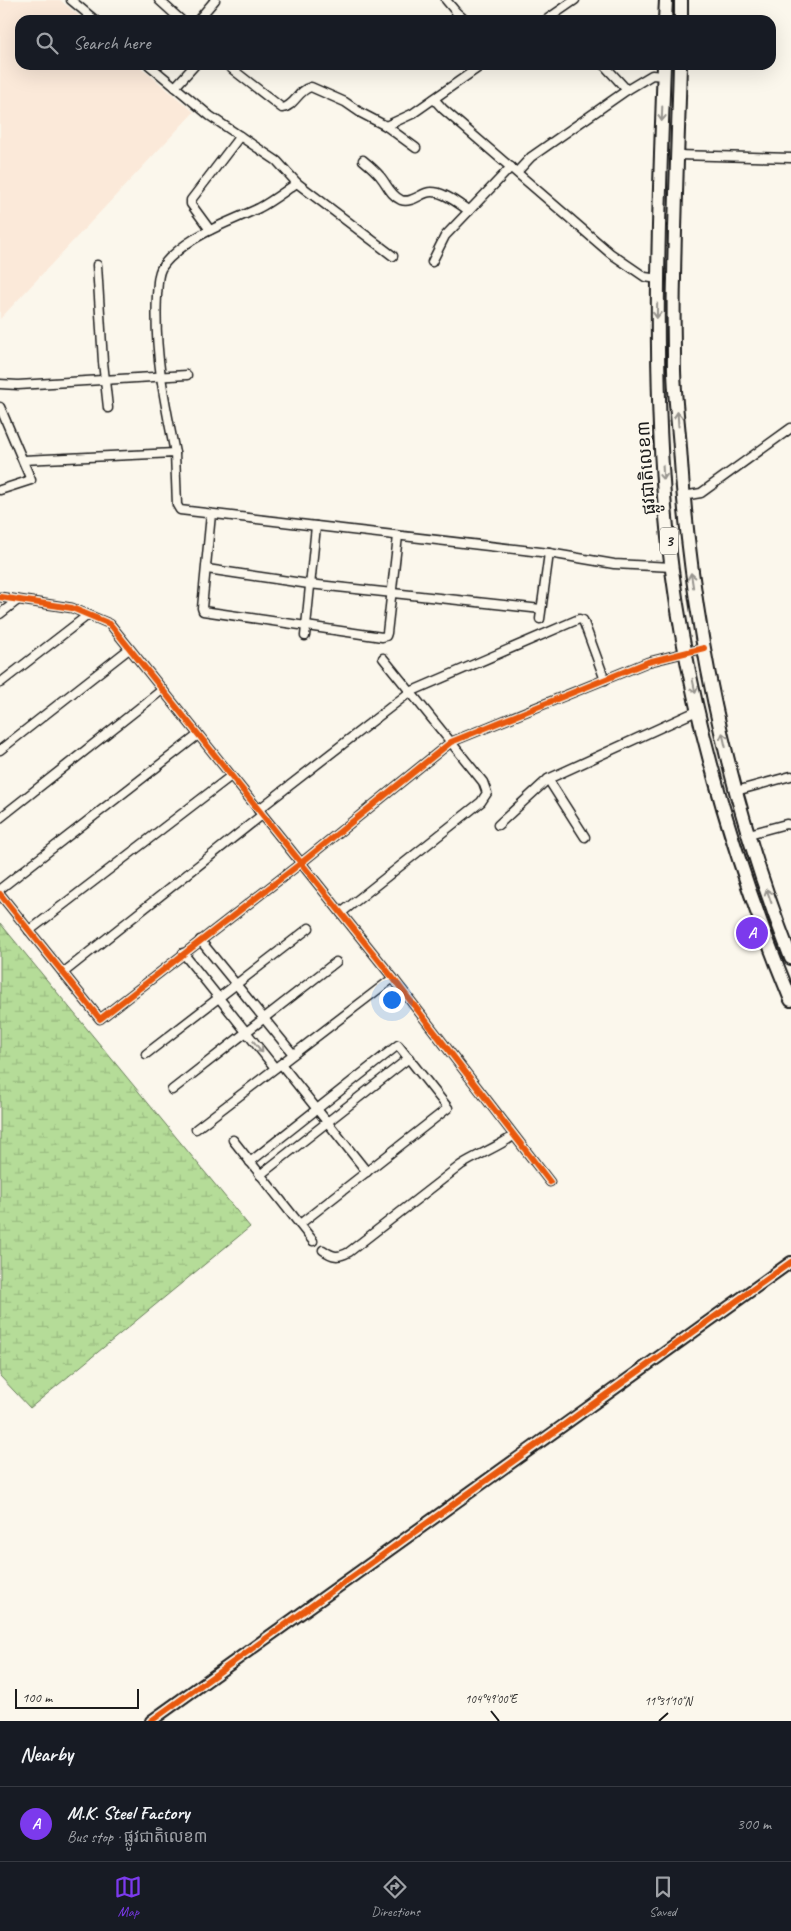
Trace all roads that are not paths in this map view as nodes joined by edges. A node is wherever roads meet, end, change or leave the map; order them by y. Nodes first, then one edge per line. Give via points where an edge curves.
1 (70, 0) edge
2 (159, 0) edge
3 (215, 0) edge
4 (446, 0) edge
5 (575, 0) edge
6 (666, 0) edge
7 (681, 0) edge
8 (89, 15) edge
9 (176, 15) edge
10 (202, 15) edge
11 (460, 15) edge
12 (556, 15) edge
13 (665, 15) edge
14 (681, 15) edge
15 (155, 70) edge
16 (190, 70) edge
17 (233, 70) edge
18 (475, 70) edge
19 (609, 70) edge
20 (663, 70) edge
21 (680, 70) edge
22 (174, 87) junction
23 (627, 90) junction
24 (434, 99) junction
25 (386, 126) junction
26 (240, 136) junction
27 (416, 148) dead end
28 (677, 156) junction
29 (791, 158) edge
30 (363, 160) dead end
31 (514, 169) junction
32 (297, 183) junction
33 (469, 211) junction
34 (210, 230) junction
35 (392, 256) dead end
36 (432, 262) dead end
37 (97, 264) dead end
38 (658, 279) junction
39 (187, 375) dead end
40 (160, 377) junction
41 (105, 380) junction
42 (0, 384) edge
43 (0, 406) edge
44 (108, 408) dead end
45 (791, 428) edge
46 (175, 453) junction
47 (23, 460) junction
48 (0, 490) edge
49 (683, 496) junction
50 (211, 514) junction
51 (316, 526) junction
52 (398, 536) junction
53 (549, 553) junction
54 (672, 567) junction
55 (207, 569) junction
56 (309, 584) junction
57 (392, 592) junction
58 (0, 597) edge
59 (18, 600) junction
60 (541, 609) junction
61 (0, 614) edge
62 (88, 615) junction
63 (540, 619) dead end
64 (305, 625) junction
65 (305, 636) dead end
66 (704, 648) junction
67 (129, 649) junction
68 (686, 652) junction
69 (383, 658) dead end
70 (605, 680) junction
71 (0, 683) edge
72 (162, 690) junction
73 (410, 692) junction
74 (699, 710) junction
75 (198, 735) junction
76 (451, 742) junction
77 (0, 750) edge
78 (231, 776) junction
79 (791, 776) edge
80 (548, 779) junction
81 (736, 791) junction
82 (260, 812) junction
83 (0, 818) edge
84 (498, 825) dead end
85 (791, 825) edge
86 (749, 834) junction
87 (585, 837) dead end
88 (301, 863) junction
89 (0, 889) edge
90 (0, 894) edge
91 (341, 913) junction
92 (309, 928) dead end
93 (30, 931) junction
94 (200, 940) junction
95 (183, 953) junction
96 (791, 958) edge
97 (336, 962) dead end
98 (63, 973) junction
99 (393, 978) junction
100 (236, 984) junction
101 (219, 998) junction
102 (791, 1000) edge
103 (264, 1018) junction
104 (246, 1032) junction
105 (146, 1054) dead end
106 (293, 1054) junction
107 (409, 1058) junction
108 (278, 1066) junction
109 (172, 1090) dead end
110 (317, 1109) junction
111 (327, 1122) junction
112 (196, 1129) dead end
113 (513, 1136) junction
114 (233, 1140) dead end
115 (250, 1162) junction
116 (367, 1172) junction
117 (260, 1175) junction
118 (550, 1182) dead end
119 (300, 1224) junction
120 (313, 1241) dead end
121 (323, 1250) dead end
122 (791, 1262) edge
123 (150, 1721) edge

1 - 8 street
2 - 9 street
3 - 10 street
4 - 11 street
5 - 12 street
6 - 13 highway
7 - 14 highway
15 - 22 street
16 - 22 street
17 - 25 street via 282,108 289,106 301,91 311,88 345,102
18 - 24 street
19 - 23 street
20 - 23 street
20 -> 38 highway, ផ្លូវជាតិលេខ៣ / 3
21 - 28 highway, ផ្លូវជាតិលេខ៣ / 3
22 - 26 street
23 - 31 street
24 - 25 street
24 - 31 street
25 - 27 street
26 - 32 street via 277,162
26 - 34 street via 190,200
28 - 29 street
49 -> 28 highway, ផ្លូវជាតិលេខ៣ / 3 via 674,357
30 - 33 street via 402,200 411,200 427,192 437,193
31 - 33 street
31 - 38 street via 610,253 644,277
32 - 34 street via 261,207
32 - 35 street
33 - 36 street via 445,236
34 - 40 street via 173,254 161,269 156,311
37 - 41 street
38 -> 54 highway, ផ្លូវជាតិលេខ៣ / 3 via 657,373 664,496
39 - 40 street
40 - 41 street
40 - 46 street
41 - 42 street
41 - 44 street
43 - 47 street
45 - 49 street via 701,493
46 - 47 street
46 - 50 street via 177,508
47 - 48 street via 31,480
66 -> 49 highway, ផ្លូវជាតិលេខ៣ / 3 via 690,566
50 - 51 street
50 - 55 street
51 - 52 street
51 - 56 street
52 - 53 street
52 - 57 street
53 - 54 street via 614,564
53 - 60 street
54 - 68 highway, ផ្លូវជាតិលេខ៣ / 3
55 - 56 street
55 - 64 street via 203,611
56 - 57 street
56 - 64 street
57 - 60 street
57 - 64 street via 386,636 382,638
58 - 59 street
59 - 61 street
59 - 62 street via 72,608
60 - 63 street
62 - 67 street via 110,624
62 - 71 street
64 - 65 street
66 - 68 street
81 -> 66 highway, ផ្លូវជាតិលេខ៣ / 3
67 - 72 street
67 - 77 street
68 - 70 street via 648,662
68 -> 74 highway, ផ្លូវជាតិលេខ៣ / 3
69 - 73 street
70 - 73 street via 580,619
70 - 76 street
72 - 75 street
72 - 83 street
73 - 76 street
73 - 82 street
74 - 80 street
74 - 102 highway, ផ្លូវជាតិលេខ៣ / 3 via 732,838 753,903
75 - 78 street
75 - 89 street
76 - 88 street
76 - 91 street via 483,782 487,793 481,802
78 - 82 street
78 - 93 street
79 - 81 street
80 - 84 street
80 - 87 street
81 - 86 highway, ផ្លូវជាតិលេខ៣ / 3
82 - 88 street
82 - 98 street
85 - 86 street
96 -> 86 highway, ផ្លូវជាតិលេខ៣ / 3
88 - 91 street
88 - 94 street
90 - 93 street
91 - 99 street
92 - 100 street
93 - 98 street
94 - 95 street
94 - 100 street
95 - 98 street via 100,1019
95 - 101 street
97 - 103 street
99 - 106 street
99 - 113 street
100 - 101 street
100 - 103 street
101 - 104 street
101 - 105 street
103 - 104 street
103 - 106 street
104 -> 108 street
104 - 109 street
106 - 108 street
107 - 110 street via 398,1045
107 - 111 street
107 - 116 street via 448,1108
108 - 110 street
108 - 112 street
110 - 111 street
110 - 115 street
111 - 116 street
111 - 117 street
113 - 118 street
113 - 121 street via 461,1165 349,1252 333,1257
114 - 115 street
115 - 117 street
116 - 119 street
117 - 119 street
119 - 120 street
122 - 123 street

